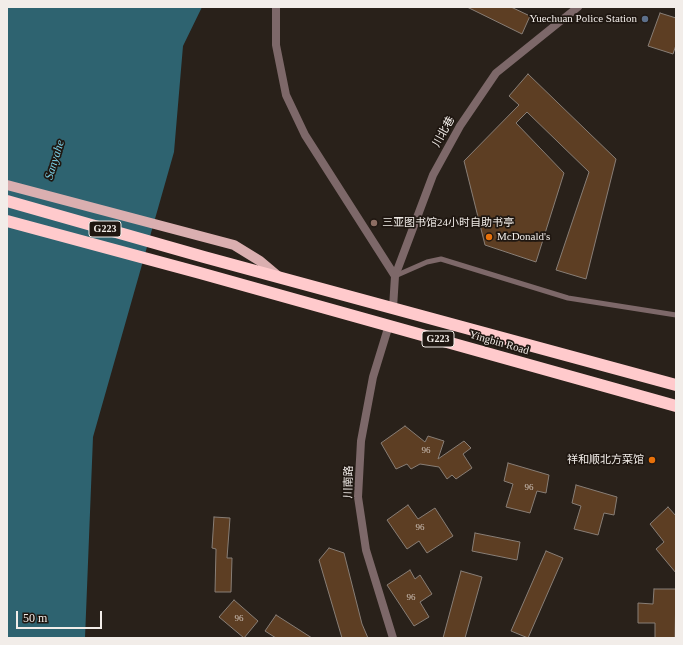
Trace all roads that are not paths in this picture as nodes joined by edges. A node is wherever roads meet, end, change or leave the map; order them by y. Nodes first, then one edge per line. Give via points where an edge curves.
1 (276, 7) edge
2 (578, 7) edge
3 (7, 185) edge
4 (7, 201) edge
5 (7, 221) edge
6 (395, 276) junction
7 (280, 278) junction
8 (393, 308) junction
9 (676, 315) edge
10 (389, 326) junction
11 (676, 385) edge
12 (676, 406) edge
13 (393, 638) edge

1 - 6 street via 276,45 286,95 305,135
2 - 6 street, 川北巷 via 496,73 476,99 433,175
3 - 7 main road via 234,245
4 - 7 highway, Yingbin Road / G223
5 - 10 highway, Yingbin Road / G223
6 - 8 street, 川北巷
6 - 9 lane via 427,262 441,259 568,298
7 - 8 highway, Yingbin Road / G223
8 - 11 highway, Yingbin Road / G223
10 - 12 highway, Yingbin Road / G223
10 - 13 street, 川南路 via 373,377 361,441 358,497 366,550

